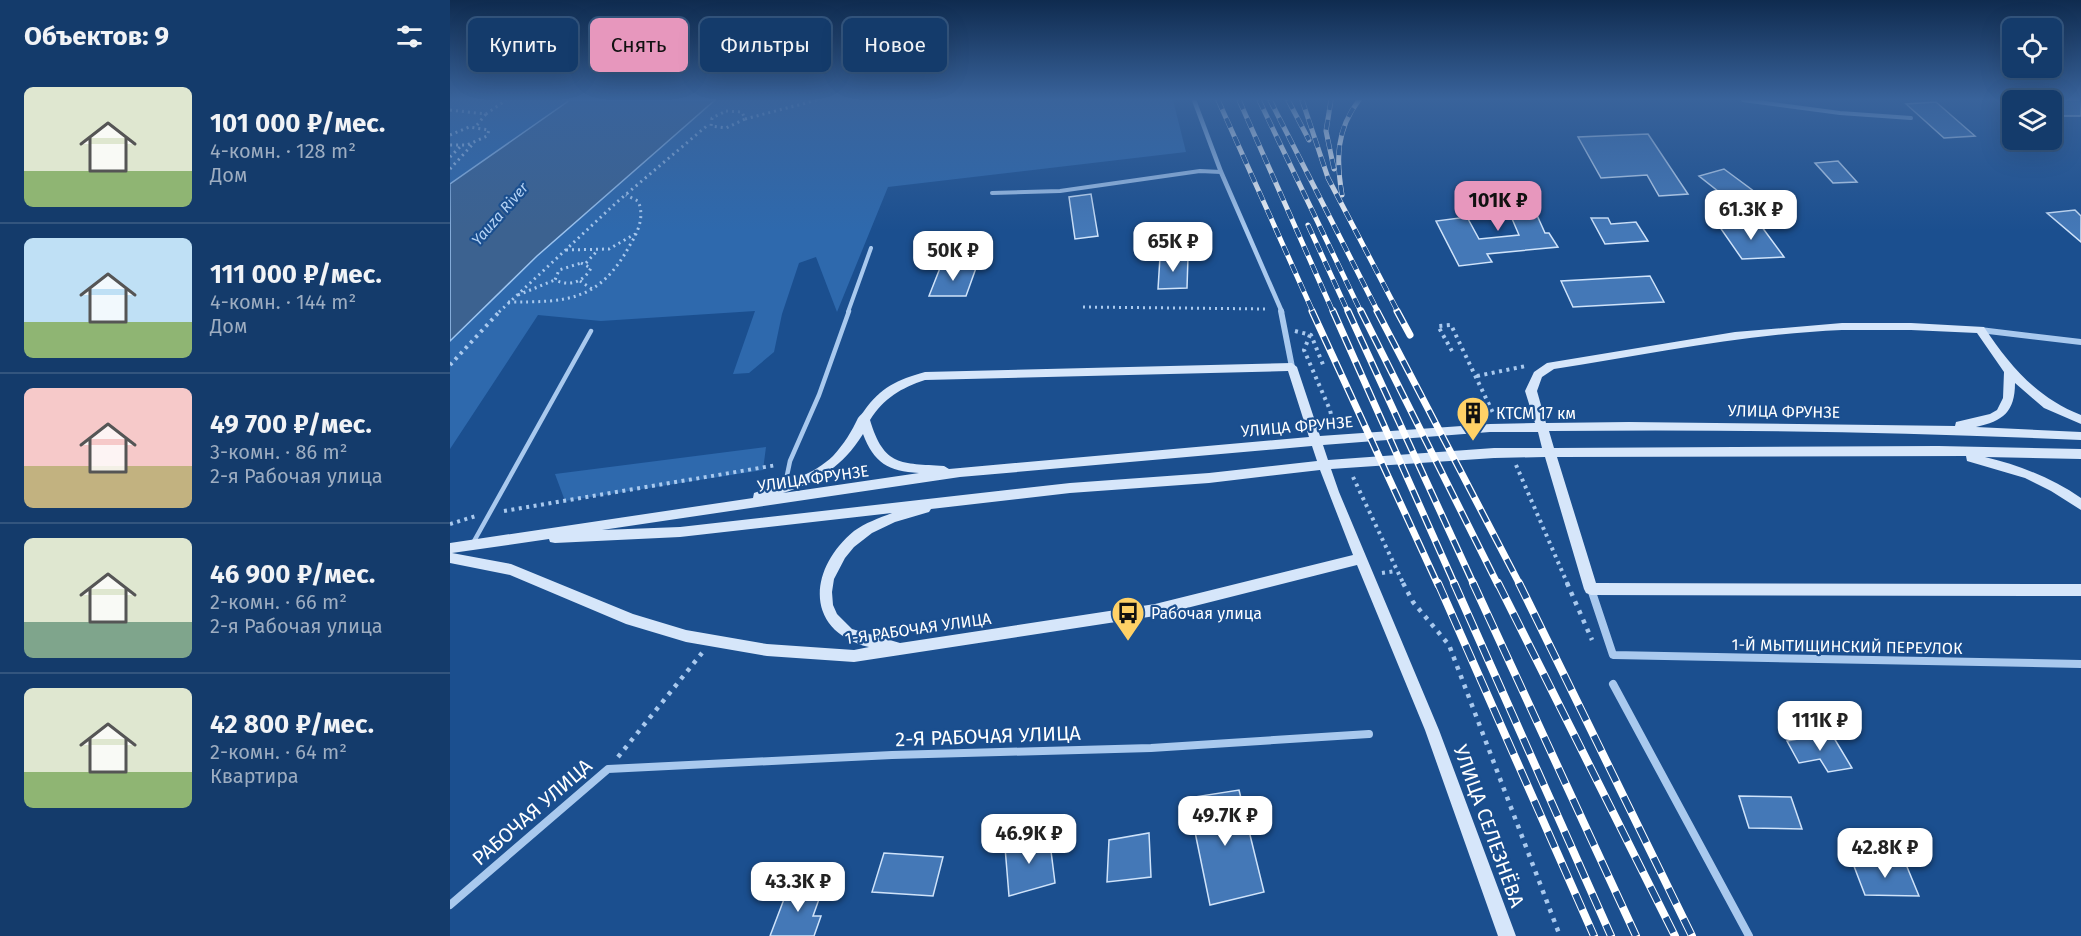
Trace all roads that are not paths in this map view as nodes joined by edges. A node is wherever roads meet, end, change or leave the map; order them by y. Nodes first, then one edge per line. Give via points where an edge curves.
1 (1210, 144) edge
2 (1221, 172) junction
3 (992, 193) dead end
4 (871, 248) dead end
5 (1980, 330) junction
6 (591, 331) dead end
7 (2081, 342) edge
8 (1292, 367) junction
9 (2009, 373) junction
10 (864, 418) junction
11 (2081, 420) edge
12 (1929, 429) junction
13 (2081, 436) edge
14 (1938, 451) junction
15 (2081, 454) edge
16 (960, 472) junction
17 (785, 485) dead end
18 (952, 499) junction
19 (2081, 505) edge
20 (714, 508) junction
21 (521, 538) junction
22 (472, 545) junction
23 (450, 548) edge
24 (450, 558) edge
25 (1361, 558) junction
26 (1591, 589) junction
27 (2081, 590) edge
28 (902, 647) junction
29 (2081, 664) edge
30 (1613, 684) dead end
31 (1369, 734) dead end
32 (608, 769) joint
33 (450, 905) edge
34 (1507, 936) edge
35 (1749, 936) edge

1 - 2 street
2 - 3 lane via 1200,171 1060,191
2 - 8 street via 1281,309
4 - 17 lane via 819,395 790,461
5 - 7 street
5 - 9 main road
5 - 26 main road via 1857,326 1796,329 1722,337 1547,368 1533,381 1531,391
6 - 22 lane
8 - 10 main road via 925,376 888,391
8 - 25 main road, УЛИЦА СЕЛЕЗНЁВА via 1333,492
9 - 11 main road via 2053,409
9 - 12 main road via 2011,397 2000,414 1971,424
10 - 16 main road via 870,443 883,459 906,467
10 - 20 main road via 845,451 826,469 790,487
12 - 13 main road, УЛИЦА ФРУНЗЕ
12 - 16 main road, УЛИЦА ФРУНЗЕ via 1490,428
14 - 15 main road, УЛИЦА ФРУНЗЕ
14 - 18 main road, УЛИЦА ФРУНЗЕ via 1494,453 1362,461
14 - 19 main road via 2028,473
16 - 20 main road, УЛИЦА ФРУНЗЕ
18 - 21 main road, УЛИЦА ФРУНЗЕ via 680,532
18 - 28 main road via 875,525 849,544 829,575 827,608 842,629 854,636
20 - 21 main road, УЛИЦА ФРУНЗЕ
21 - 22 main road, УЛИЦА ФРУНЗЕ
22 - 23 main road, УЛИЦА ФРУНЗЕ
24 - 28 main road, 1-Я РАБОЧАЯ УЛИЦА via 512,570 631,620 686,636 767,650 854,656
25 - 28 main road, 1-Я РАБОЧАЯ УЛИЦА via 1155,610
25 - 34 main road, УЛИЦА СЕЛЕЗНЁВА via 1432,730
26 - 27 main road
26 - 29 street, 1-Й МЫТИЩИНСКИЙ ПЕРЕУЛОК via 1613,655
30 - 35 street
31 - 32 street, 2-Я РАБОЧАЯ УЛИЦА via 1151,748 892,754
32 - 33 street, РАБОЧАЯ УЛИЦА

